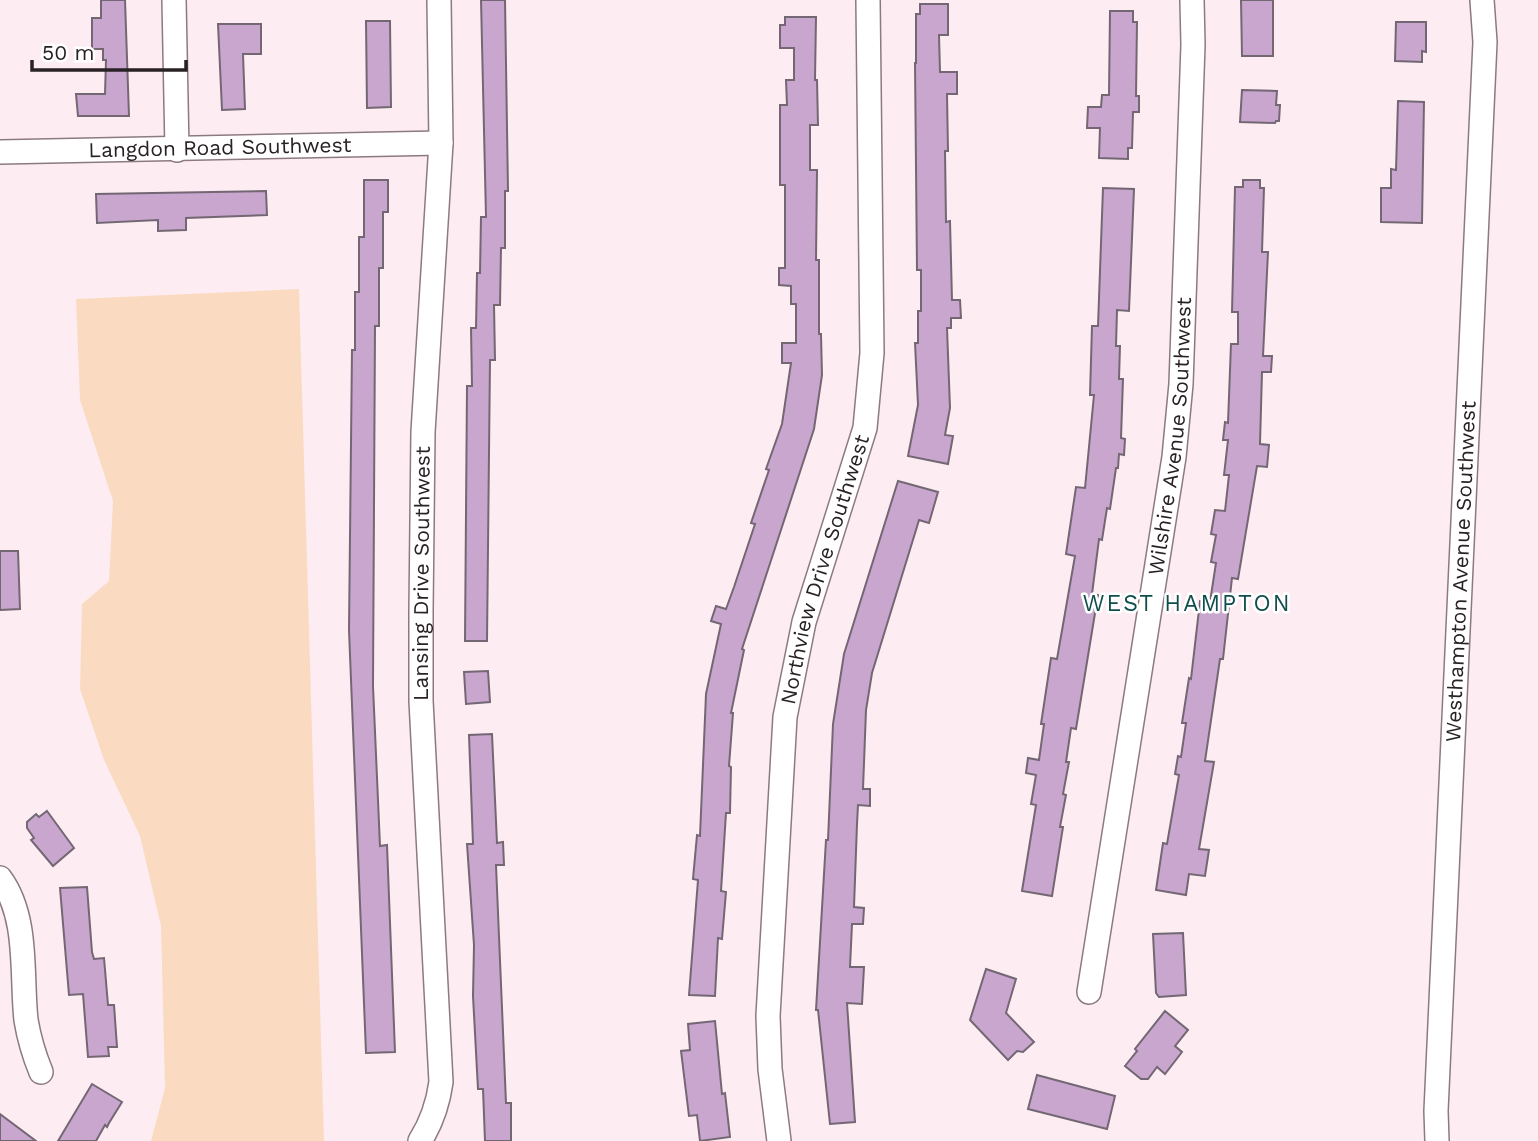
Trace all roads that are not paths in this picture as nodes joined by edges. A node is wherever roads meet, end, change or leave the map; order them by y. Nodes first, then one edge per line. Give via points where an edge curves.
1 (174, 0) edge
2 (439, 0) edge
3 (868, 0) edge
4 (1192, 0) edge
5 (1482, 0) edge
6 (441, 143) junction
7 (177, 150) junction
8 (0, 152) edge
9 (0, 878) edge
10 (1089, 992) dead end
11 (41, 1072) dead end
12 (420, 1141) edge
13 (779, 1141) edge
14 (1437, 1141) edge

1 - 7 street
2 - 6 street, Lansing Drive Southwest
3 - 13 street, Northview Drive Southwest via 869,399 865,428 804,622 785,717 768,1016
4 - 10 street, Wilshire Avenue Southwest via 1181,384 1174,457
5 - 14 street, Westhampton Avenue Southwest via 1485,43
6 - 7 street, Langdon Road Southwest
6 - 12 street, Lansing Drive Southwest via 423,432 421,611 421,701 441,1082 439,1100
7 - 8 street, Langdon Road Southwest
9 - 11 street via 7,887 20,934 26,1019

